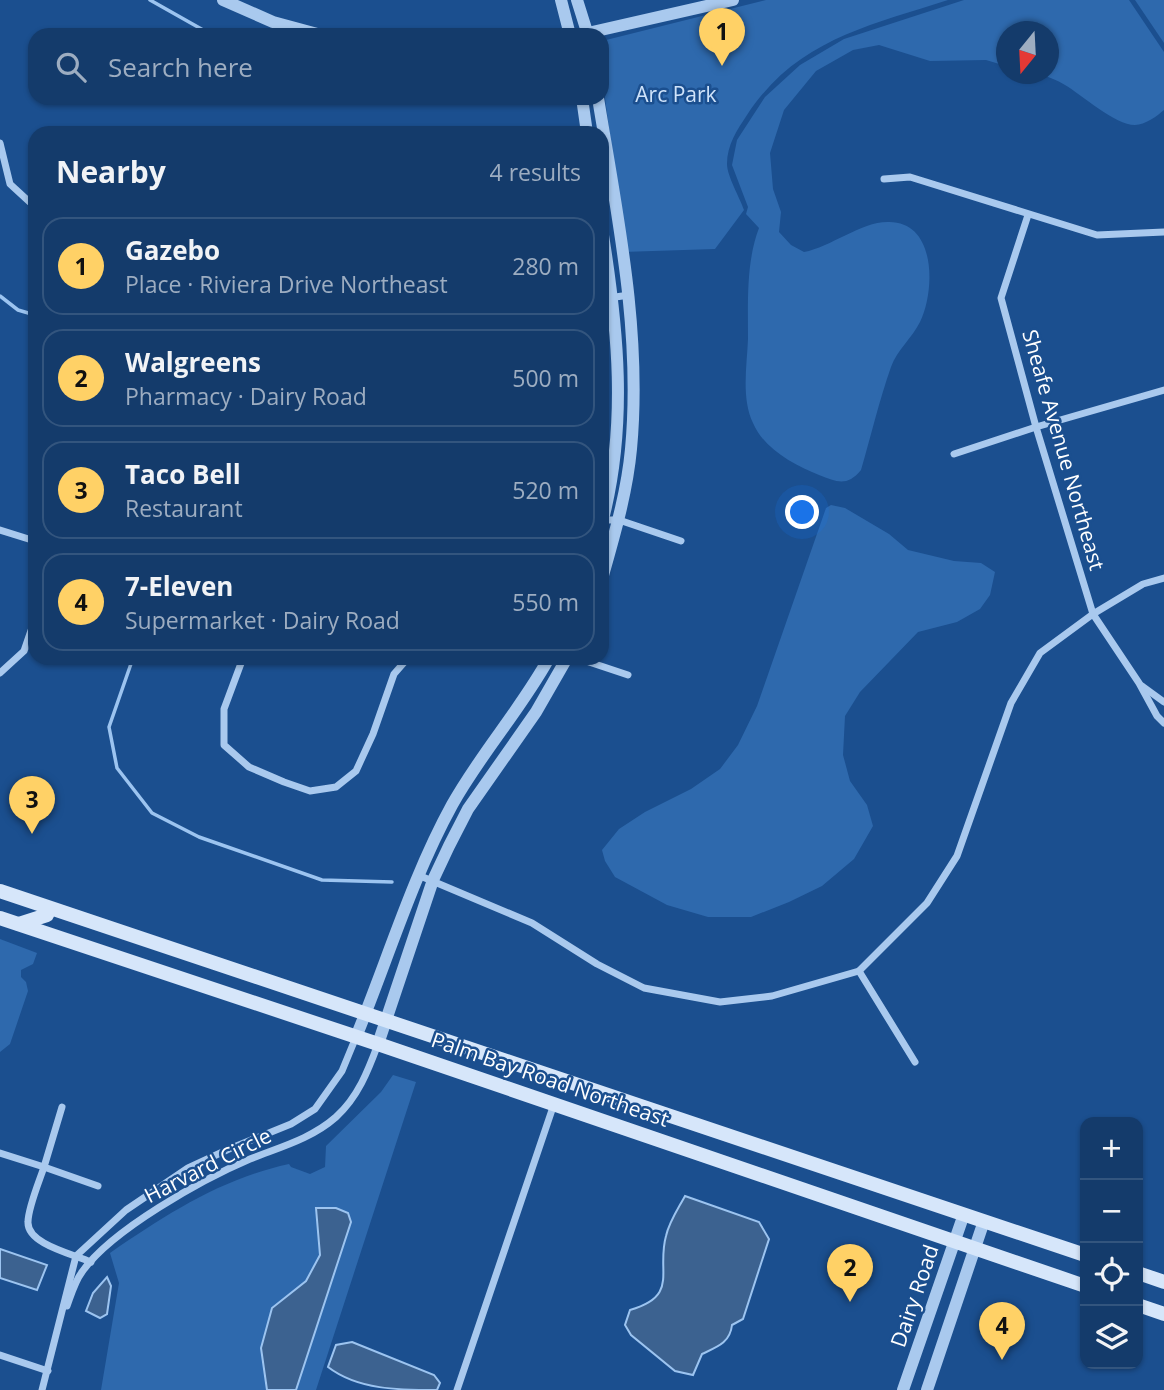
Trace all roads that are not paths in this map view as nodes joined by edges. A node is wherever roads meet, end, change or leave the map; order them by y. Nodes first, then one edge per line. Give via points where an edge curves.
1 (223, 0) edge
2 (561, 0) edge
3 (577, 0) edge
4 (733, 0) edge
5 (295, 28) edge
6 (568, 28) edge
7 (584, 28) edge
8 (609, 28) edge
9 (583, 105) edge
10 (599, 105) edge
11 (586, 126) edge
12 (601, 126) edge
13 (0, 143) edge
14 (609, 178) edge
15 (884, 179) dead end
16 (28, 201) edge
17 (1028, 215) junction
18 (1164, 232) edge
19 (629, 295) junction
20 (609, 298) edge
21 (609, 313) edge
22 (1164, 390) edge
23 (1035, 427) junction
24 (954, 454) dead end
25 (609, 484) edge
26 (618, 520) junction
27 (609, 521) edge
28 (0, 530) edge
29 (28, 539) edge
30 (681, 541) dead end
31 (609, 553) edge
32 (1164, 578) edge
33 (1093, 614) junction
34 (28, 639) edge
35 (240, 665) edge
36 (402, 665) edge
37 (544, 665) edge
38 (563, 665) edge
39 (597, 665) edge
40 (0, 673) edge
41 (628, 676) dead end
42 (1139, 683) junction
43 (1164, 702) edge
44 (1164, 723) edge
45 (418, 875) junction
46 (433, 880) junction
47 (0, 891) edge
48 (49, 908) junction
49 (0, 918) edge
50 (92, 923) junction
51 (19, 924) junction
52 (52, 936) junction
53 (859, 971) junction
54 (365, 1014) junction
55 (386, 1021) junction
56 (356, 1037) junction
57 (378, 1044) junction
58 (915, 1062) dead end
59 (584, 1087) junction
60 (554, 1103) junction
61 (62, 1107) dead end
62 (0, 1153) edge
63 (44, 1167) junction
64 (98, 1186) dead end
65 (964, 1214) junction
66 (984, 1221) junction
67 (954, 1240) junction
68 (974, 1248) junction
69 (1080, 1253) edge
70 (76, 1256) junction
71 (91, 1262) junction
72 (1143, 1275) edge
73 (1164, 1282) edge
74 (1080, 1284) edge
75 (1143, 1306) edge
76 (1164, 1314) edge
77 (58, 1326) junction
78 (0, 1355) edge
79 (48, 1371) junction
80 (42, 1390) edge
81 (457, 1390) edge
82 (903, 1390) edge
83 (927, 1390) edge

1 - 5 street
2 - 6 street
3 - 7 street
4 - 8 street
9 - 11 street
10 - 12 street
13 - 16 street via 10,184
14 - 19 street
15 - 17 street via 910,177
17 - 18 street via 1097,235
17 - 23 street, Sheafe Avenue Northeast via 1001,298
19 - 20 street
19 - 26 street via 635,388 631,450
21 - 25 street via 619,387
22 - 23 street
23 - 24 street
23 - 33 street, Sheafe Avenue Northeast
26 - 27 street
26 - 30 street
26 - 31 street
28 - 29 street
32 - 33 street via 1143,584
33 - 42 street, Sheafe Avenue Northeast
33 - 53 street via 1040,653 1011,703 957,856 927,903
34 - 40 street via 24,651
35 - 36 street via 224,709 224,745 249,767 310,791 337,787 356,771 394,674
37 - 45 street via 454,802
38 - 46 street via 536,712 468,808
39 - 41 street
42 - 43 street, Sheafe Avenue Northeast
42 - 44 street, Sheafe Avenue Northeast
45 - 46 street
45 - 54 street
46 - 53 street via 532,923 644,988 720,1002 772,996
46 - 55 street
47 - 48 main road, Palm Bay Road Northeast
48 - 50 main road, Palm Bay Road Northeast
48 - 51 main road via 47,915
49 - 51 main road, Palm Bay Road Northeast
50 - 52 main road via 62,928
50 - 54 main road, Palm Bay Road Northeast
51 - 52 main road, Palm Bay Road Northeast
52 - 56 main road, Palm Bay Road Northeast
53 - 58 street
54 - 55 main road, Palm Bay Road Northeast
54 - 56 street
55 - 57 street
55 - 59 main road, Palm Bay Road Northeast
56 - 57 main road, Palm Bay Road Northeast
56 - 70 street, Harvard Circle via 342,1071 315,1110 188,1168 126,1210
57 - 60 main road, Palm Bay Road Northeast
57 - 71 street, Harvard Circle via 358,1092 336,1117 303,1140 195,1187 138,1222
59 - 60 main road
59 - 65 main road, Palm Bay Road Northeast
60 - 67 main road, Palm Bay Road Northeast
60 - 81 street
61 - 63 street
62 - 63 street
63 - 64 street
63 - 70 street via 27,1221 30,1233
65 - 66 main road, Palm Bay Road Northeast
65 - 67 street, Dairy Road
66 - 68 street, Dairy Road
66 - 69 main road, Palm Bay Road Northeast
67 - 68 main road, Palm Bay Road Northeast
67 - 82 street, Dairy Road
68 - 74 main road, Palm Bay Road Northeast
68 - 83 street, Dairy Road
70 - 71 street
70 - 77 street, Harvard Circle
71 - 77 street, Harvard Circle via 81,1273
72 - 73 main road
75 - 76 main road
77 - 79 street, Harvard Circle
78 - 79 street
79 - 80 street, Harvard Circle

